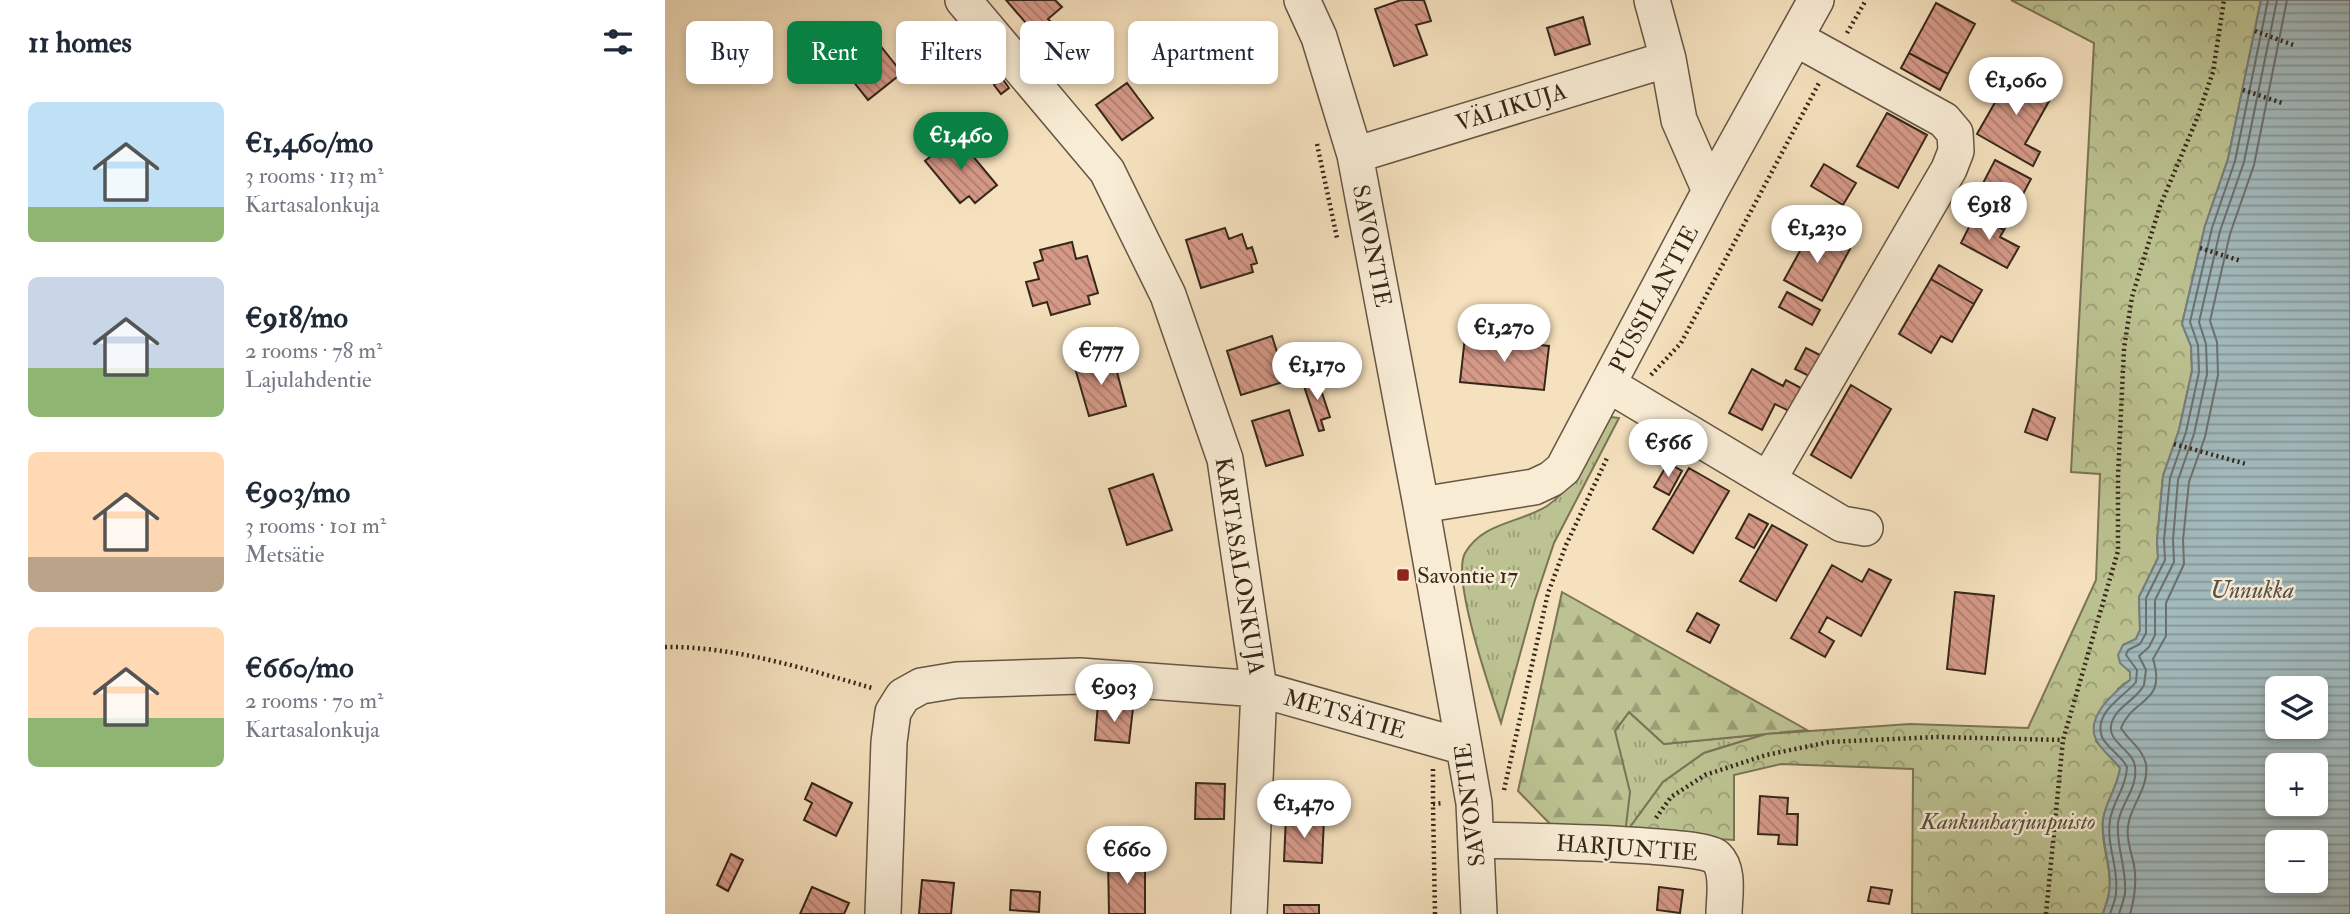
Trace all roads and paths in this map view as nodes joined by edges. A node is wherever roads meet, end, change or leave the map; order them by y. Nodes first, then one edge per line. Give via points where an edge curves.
1 (963, 0) edge
2 (1302, 0) edge
3 (1652, 0) edge
4 (1817, 0) edge
5 (2224, 0) edge
6 (2255, 31) dead end
7 (1795, 38) junction
8 (2296, 46) dead end
9 (1668, 59) junction
10 (2243, 90) dead end
11 (2282, 103) dead end
12 (1317, 143) dead end
13 (1355, 155) junction
14 (1710, 191) junction
15 (1337, 239) dead end
16 (2200, 247) dead end
17 (2241, 261) dead end
18 (1609, 385) junction
19 (2174, 444) dead end
20 (2246, 464) dead end
21 (1768, 480) junction
22 (1421, 505) junction
23 (1865, 528) dead end
24 (665, 647) edge
25 (1259, 689) junction
26 (903, 696) junction
27 (2063, 740) junction
28 (1449, 743) junction
29 (1474, 803) junction
30 (1433, 804) junction
31 (1477, 840) junction
32 (1646, 846) junction
33 (883, 914) edge
34 (1249, 914) edge
35 (1435, 914) edge
36 (1479, 914) edge
37 (1724, 914) edge
38 (2046, 914) edge

1 - 25 street, KARTASALONKUJA via 1107,171 1168,295 1225,459
2 - 13 street, SAVONTIE via 1319,37
3 - 9 street
4 - 7 street, PUSSILANTIE
5 - 27 path via 2213,72 2160,206 2132,298 2124,348 2118,551
6 - 8 path
7 - 14 street, PUSSILANTIE
7 - 21 street via 1944,120 1955,133 1956,151
9 - 13 street, VÄLIKUJA
9 - 14 street via 1679,120
10 - 11 path
12 - 15 path
13 - 22 street, SAVONTIE
14 - 18 street, PUSSILANTIE
16 - 17 path
18 - 21 street
18 - 22 street, PUSSILANTIE via 1563,469 1551,479 1534,487
19 - 20 path
21 - 23 street via 1842,524
22 - 28 street, SAVONTIE
24 - 26 path via 695,646 777,662
25 - 26 street, METSÄTIE via 1080,676 957,680 921,686
25 - 28 street, METSÄTIE
25 - 34 street, KARTASALONKUJA
26 - 33 street via 893,712 889,741
27 - 32 path via 1937,737 1829,742 1766,755 1705,775 1671,797 1657,814
27 - 38 path
28 - 29 street, SAVONTIE
28 - 30 path
29 - 30 path
29 - 31 street, SAVONTIE
30 - 35 path
31 - 32 street, HARJUNTIE
31 - 36 street, SAVONTIE
32 - 37 street, HARJUNTIE via 1716,856 1724,868

